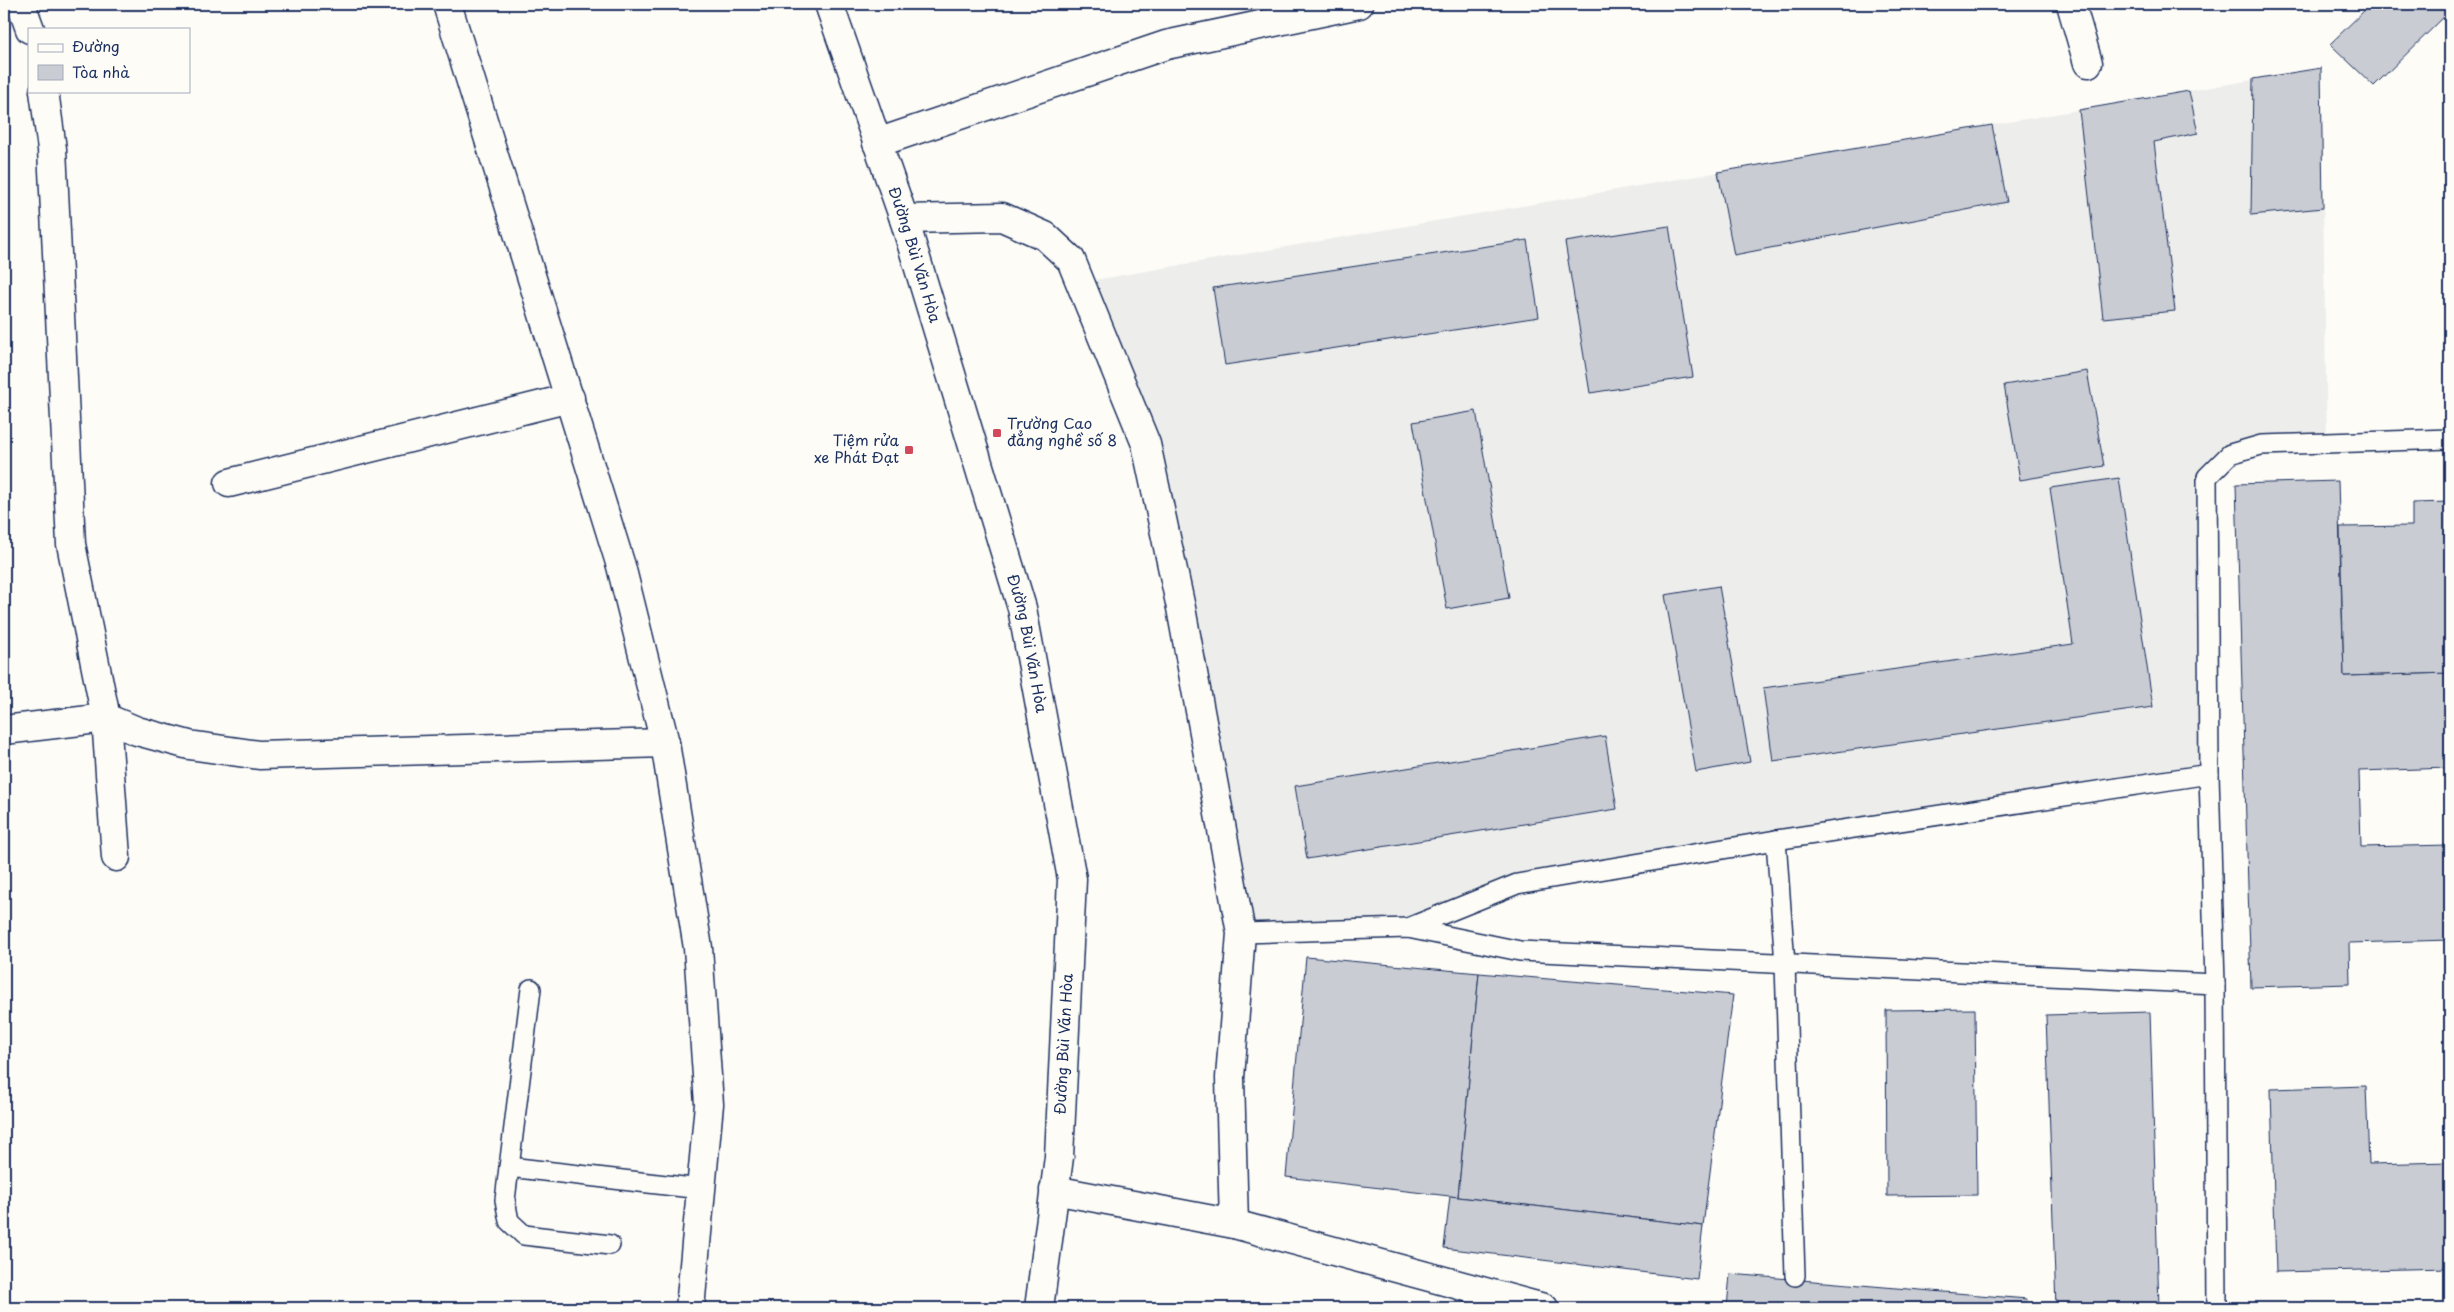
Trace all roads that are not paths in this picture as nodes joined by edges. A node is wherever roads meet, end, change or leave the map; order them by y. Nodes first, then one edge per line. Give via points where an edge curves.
1 (21, 4) edge
2 (446, 4) edge
3 (829, 4) edge
4 (1359, 4) edge
5 (2071, 4) edge
6 (30, 28) edge
7 (2088, 64) dead end
8 (44, 92) edge
9 (877, 143) junction
10 (904, 219) junction
11 (570, 398) junction
12 (2450, 439) edge
13 (229, 483) dead end
14 (106, 718) junction
15 (4, 730) edge
16 (665, 743) junction
17 (2209, 774) junction
18 (1776, 840) junction
19 (116, 857) dead end
20 (1408, 928) junction
21 (1241, 933) junction
22 (1784, 964) junction
23 (2215, 984) junction
24 (531, 989) dead end
25 (509, 1167) junction
26 (701, 1189) junction
27 (1054, 1190) junction
28 (1234, 1224) junction
29 (610, 1245) dead end
30 (1794, 1276) dead end
31 (690, 1308) edge
32 (1039, 1308) edge
33 (1544, 1308) edge
34 (2217, 1308) edge

1 - 6 street
2 - 11 street
3 - 9 street, Đường Bùi Văn Hòa
4 - 9 street via 1166,44
5 - 7 street
8 - 14 street via 52,149 71,544
9 - 10 street, Đường Bùi Văn Hòa
10 - 21 street via 1002,216 1045,236 1071,260 1146,444 1182,608
10 - 27 street, Đường Bùi Văn Hòa via 1022,608 1072,879 1059,1157
11 - 13 street
11 - 16 street via 621,566
12 - 17 lane via 2261,445 2230,454 2206,477
14 - 15 street
14 - 16 street via 137,731 189,745 259,755
14 - 19 street
16 - 26 street via 698,948 709,1104
17 - 18 lane
17 - 23 lane
18 - 20 lane via 1517,884
18 - 22 lane
20 - 21 lane
20 - 22 lane via 1520,951
21 - 28 street via 1230,1078
22 - 23 lane
22 - 30 lane
23 - 34 lane
24 - 25 lane
25 - 26 lane
25 - 29 lane via 506,1207 510,1221 524,1235
26 - 31 street
27 - 28 street
27 - 32 street, Đường Bùi Văn Hòa
28 - 33 street

